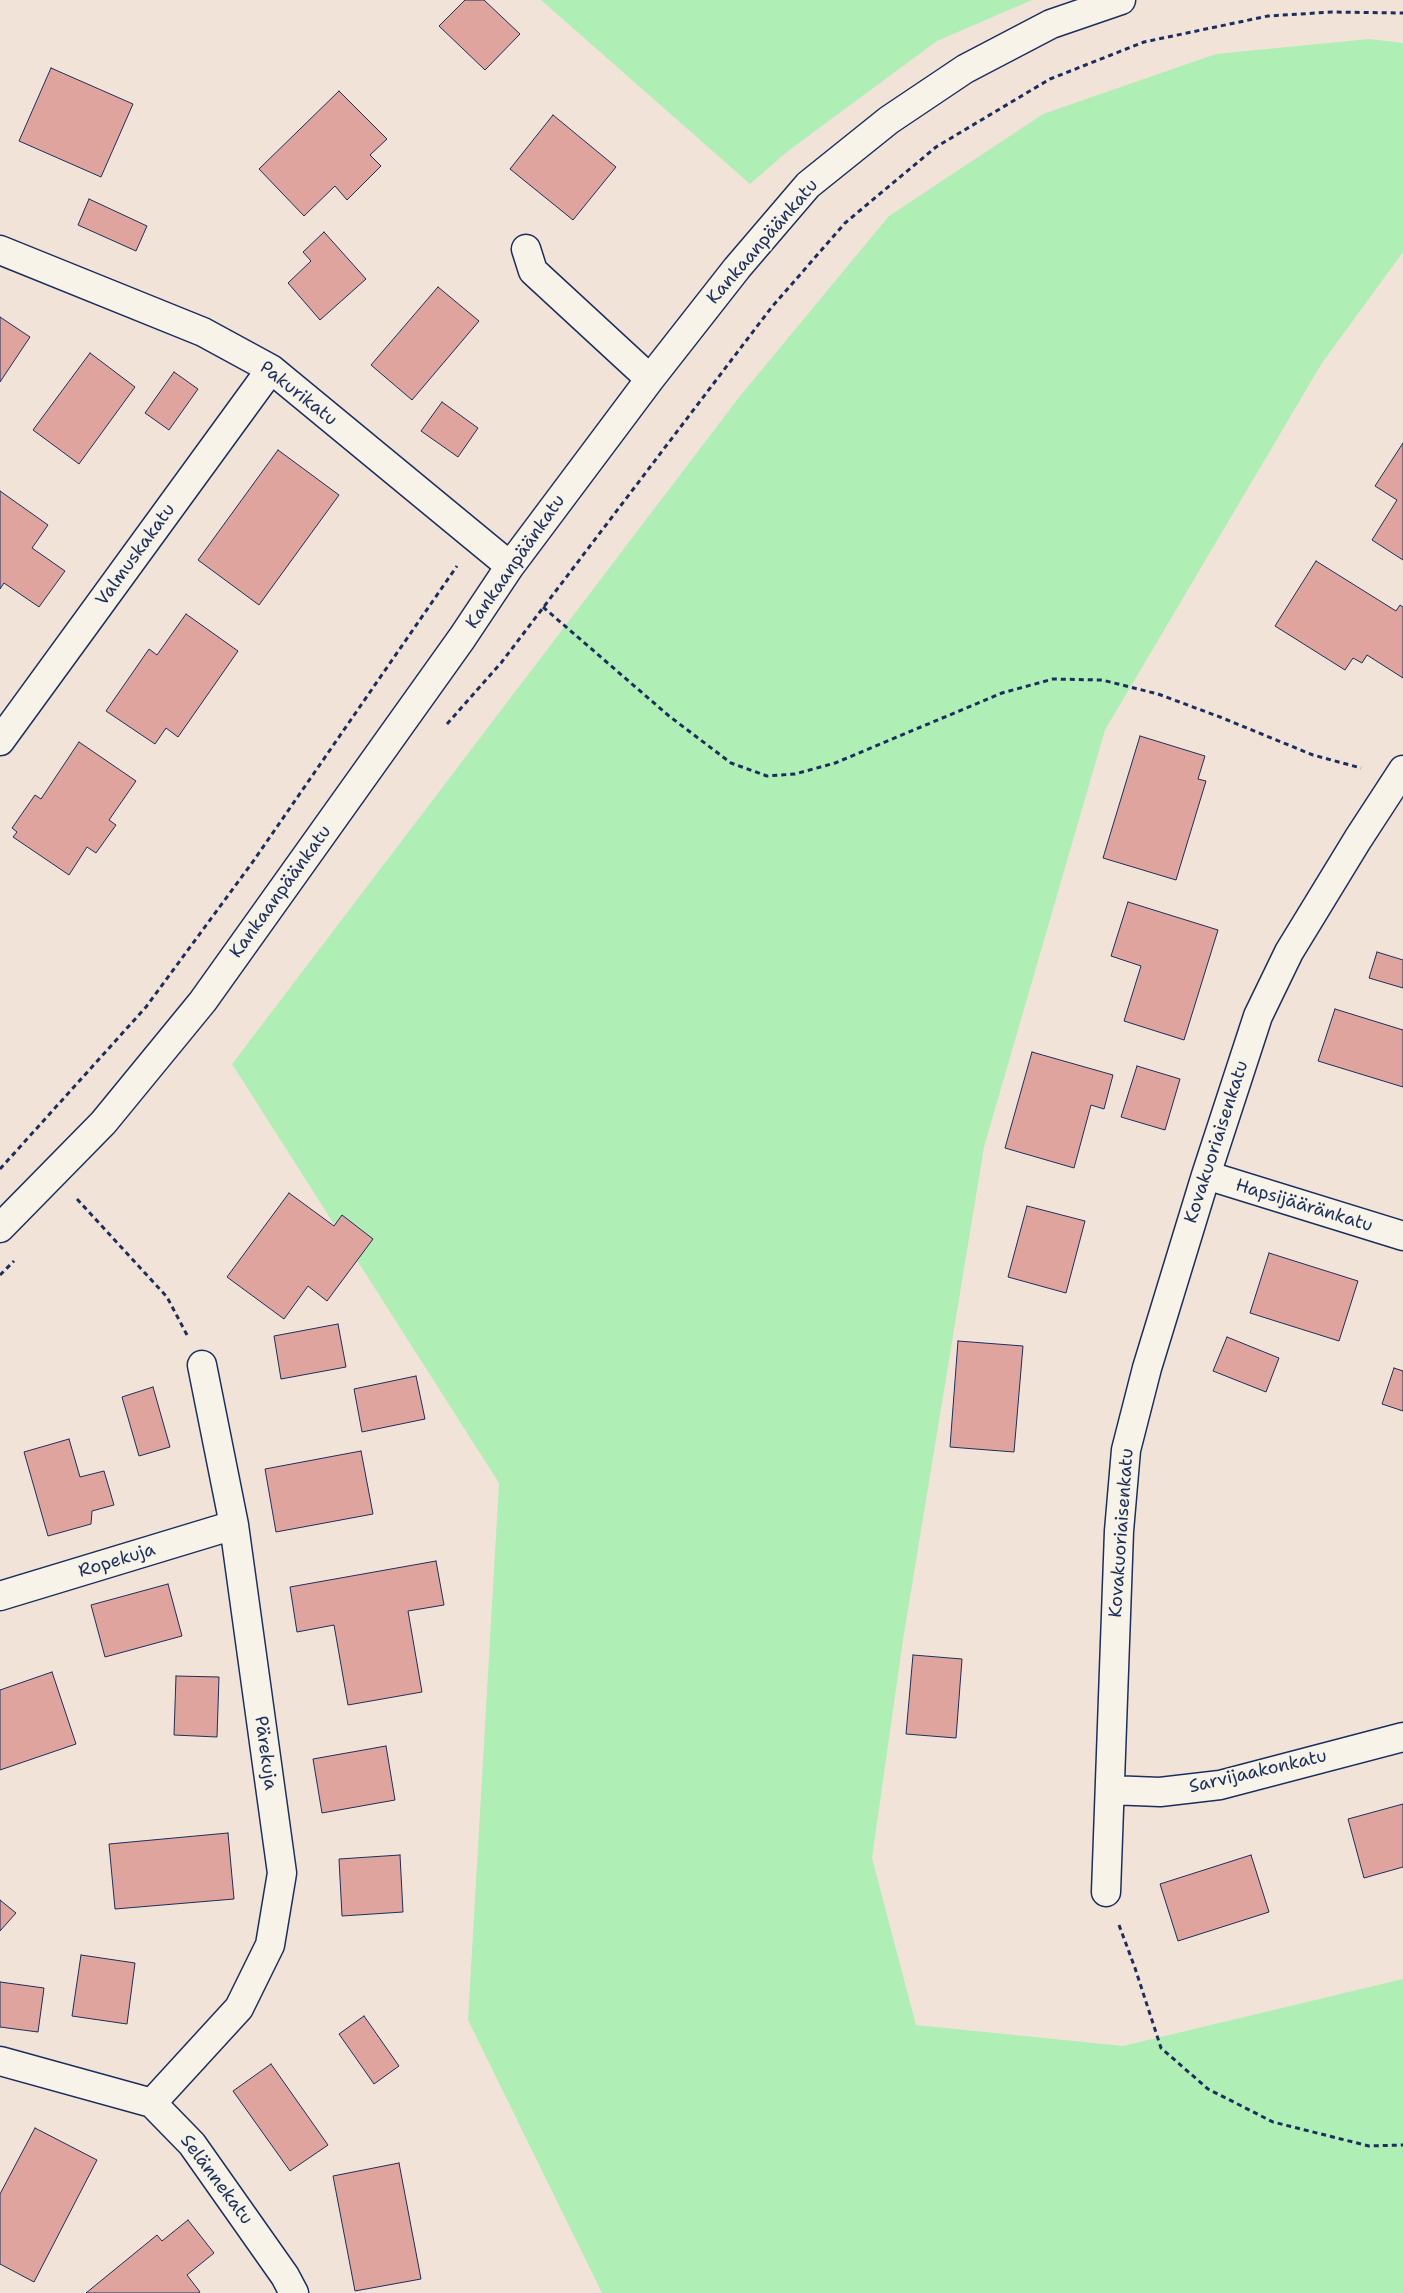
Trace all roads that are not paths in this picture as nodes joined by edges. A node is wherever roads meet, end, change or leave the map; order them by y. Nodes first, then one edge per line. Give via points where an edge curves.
1 (1121, 0) edge
2 (526, 249) dead end
3 (0, 250) edge
4 (271, 369) junction
5 (650, 380) junction
6 (510, 566) junction
7 (0, 741) edge
8 (1401, 776) edge
9 (1206, 1175) junction
10 (0, 1228) edge
11 (1403, 1236) edge
12 (202, 1365) road end
13 (234, 1525) junction
14 (0, 1596) edge
15 (1403, 1737) edge
16 (1110, 1790) junction
17 (1106, 1892) road end
18 (0, 2060) edge
19 (152, 2103) junction
20 (294, 2293) edge

1 - 5 street, Kankaanpäänkatu via 1051,24 965,68 882,126 808,186 737,268
2 - 5 street via 533,272
3 - 4 street, Pakurikatu via 204,332
4 - 6 street, Pakurikatu
4 - 7 street, Valmuskakatu
5 - 6 street, Kankaanpäänkatu
6 - 10 street, Kankaanpäänkatu via 203,1001 103,1123
8 - 9 street, Kovakuoriaisenkatu via 1289,952 1258,1016
9 - 11 street, Hapsijääränkatu
9 - 16 street, Kovakuoriaisenkatu via 1146,1368 1126,1450 1118,1531
12 - 13 street, Pärekuja
13 - 14 street, Ropekuja
13 - 19 street, Pärekuja via 282,1873 270,1945 239,2008
15 - 16 street, Sarvijaakonkatu via 1220,1785 1160,1792
16 - 17 street, Kovakuoriaisenkatu
18 - 19 street, Selännekatu
19 - 20 street, Selännekatu via 192,2144

